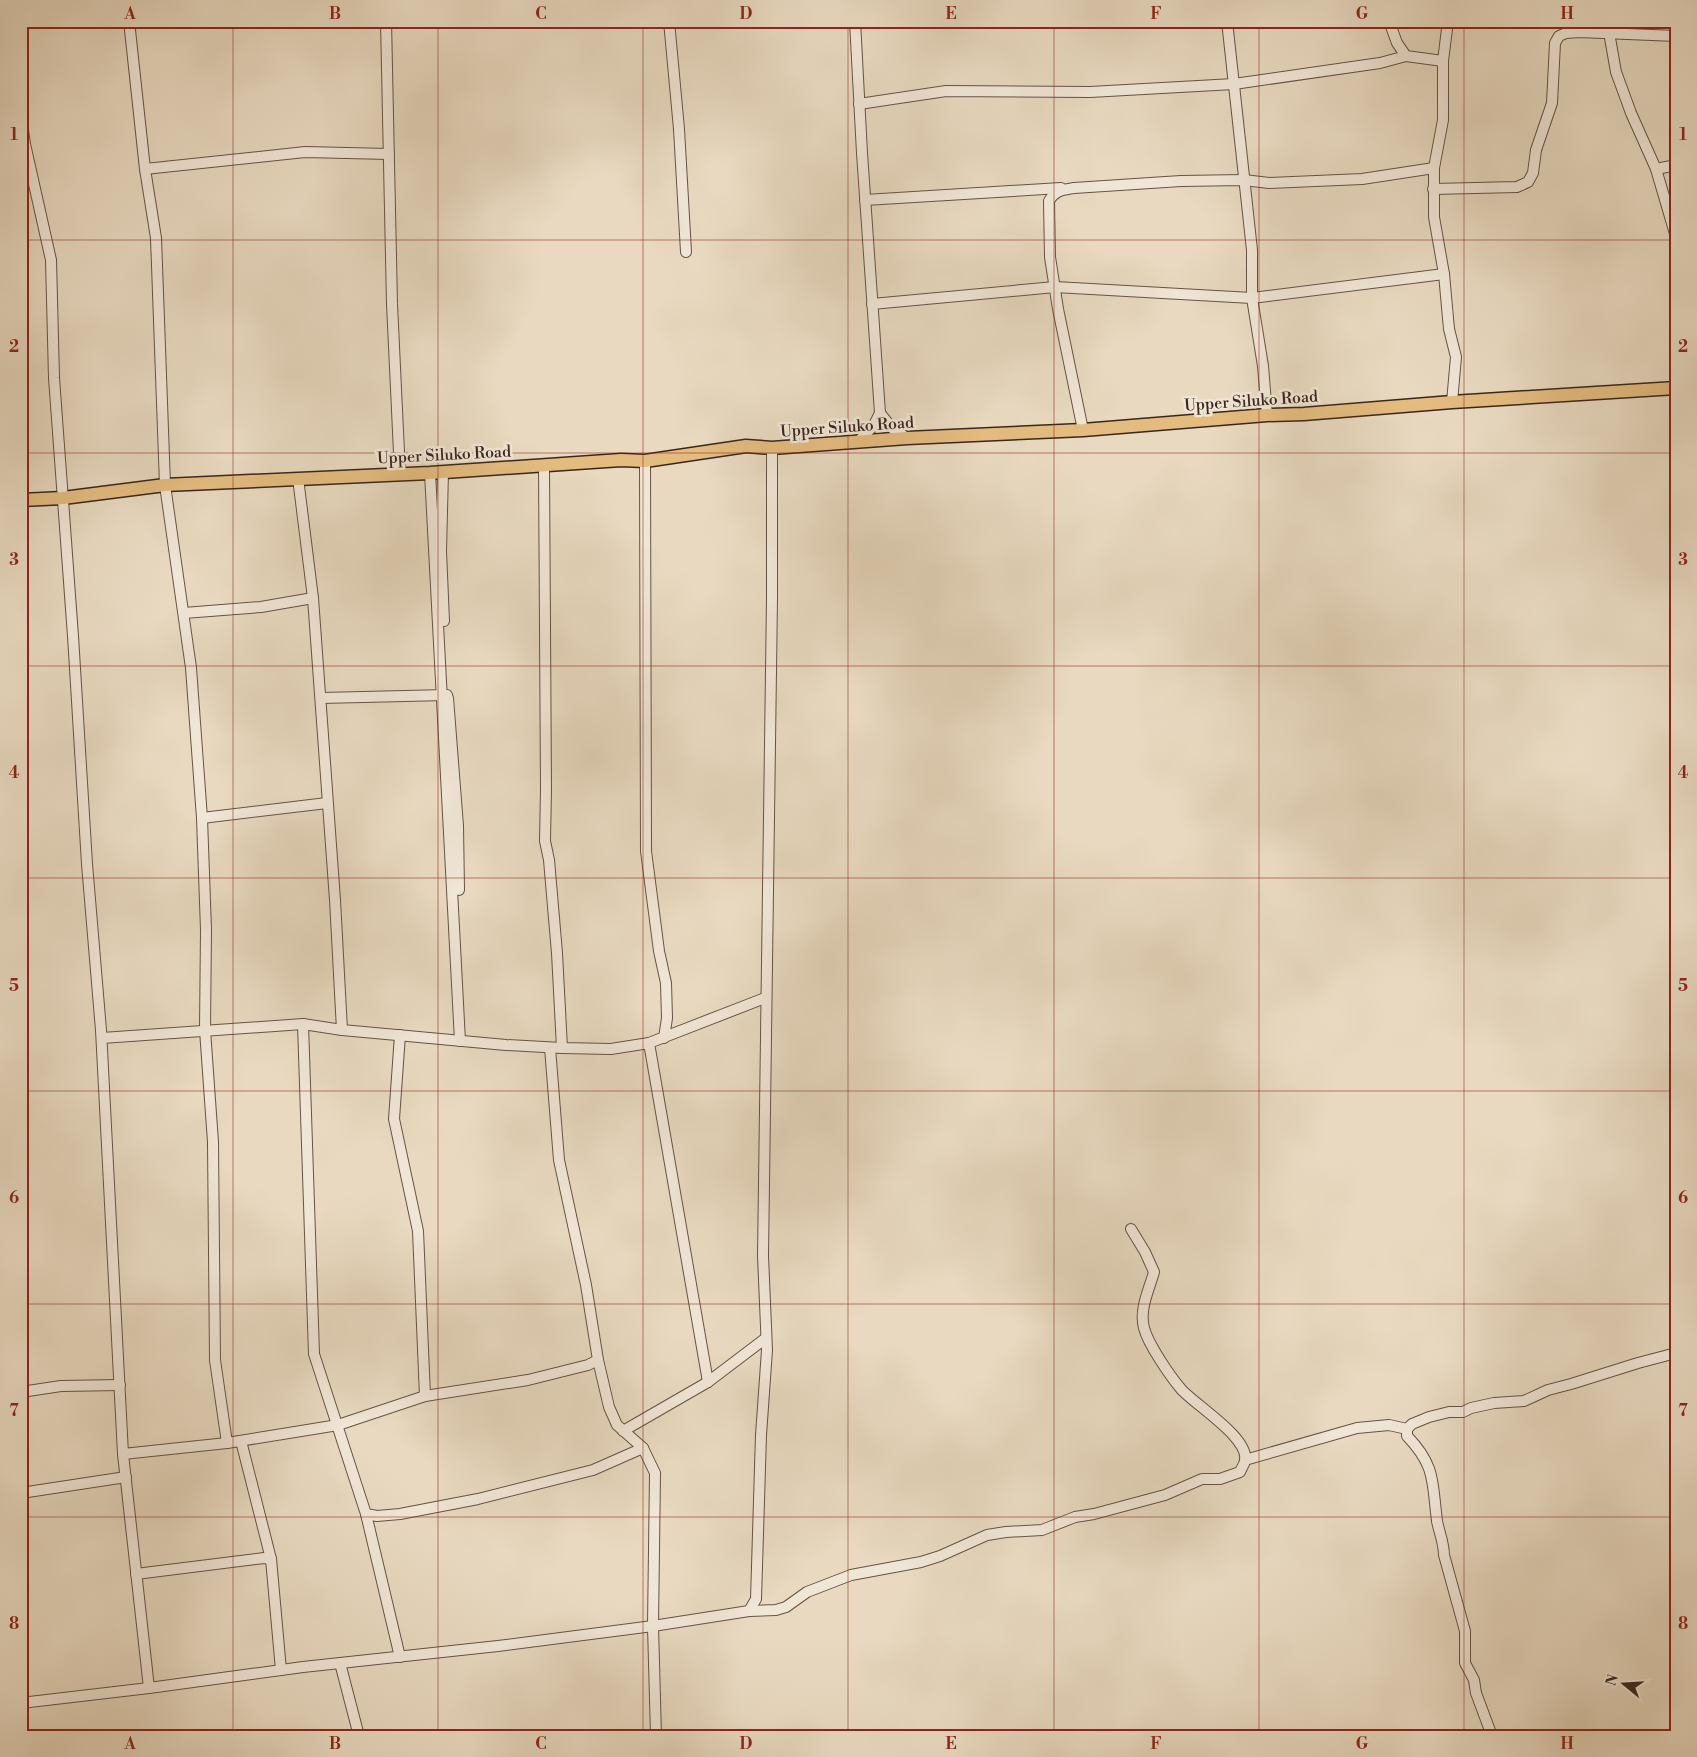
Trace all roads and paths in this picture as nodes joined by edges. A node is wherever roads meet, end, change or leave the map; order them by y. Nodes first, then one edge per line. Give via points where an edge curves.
1 (129, 21) edge
2 (386, 21) edge
3 (669, 21) edge
4 (855, 21) edge
5 (1228, 21) edge
6 (1389, 21) edge
7 (1448, 21) edge
8 (1607, 21) edge
9 (1610, 34) junction
10 (1676, 36) edge
11 (1406, 56) junction
12 (1443, 61) junction
13 (1234, 84) junction
14 (859, 104) junction
15 (21, 117) edge
16 (389, 154) junction
17 (1676, 165) edge
18 (1434, 168) junction
19 (145, 169) junction
20 (1656, 169) junction
21 (1244, 180) junction
22 (1074, 188) junction
23 (1434, 189) junction
24 (865, 200) junction
25 (1676, 237) edge
26 (686, 252) dead end
27 (1444, 274) junction
28 (1055, 287) junction
29 (1252, 298) junction
30 (872, 304) junction
31 (1676, 388) edge
32 (1452, 402) junction
33 (880, 413) junction
34 (1267, 415) junction
35 (1083, 430) junction
36 (907, 438) junction
37 (858, 442) junction
38 (772, 448) junction
39 (645, 461) junction
40 (544, 466) junction
41 (436, 472) junction
42 (400, 474) junction
43 (298, 478) junction
44 (165, 486) junction
45 (63, 498) junction
46 (21, 500) edge
47 (313, 598) junction
48 (184, 613) junction
49 (444, 693) junction
50 (320, 696) junction
51 (327, 803) junction
52 (202, 818) junction
53 (459, 890) dead end
54 (765, 998) junction
55 (303, 1024) junction
56 (205, 1030) junction
57 (342, 1030) junction
58 (400, 1035) junction
59 (102, 1038) junction
60 (664, 1038) junction
61 (460, 1041) junction
62 (649, 1044) junction
63 (550, 1048) junction
64 (562, 1048) junction
65 (1131, 1229) dead end
66 (766, 1338) junction
67 (1676, 1354) edge
68 (598, 1360) junction
69 (708, 1382) junction
70 (120, 1385) junction
71 (21, 1392) edge
72 (425, 1396) junction
73 (338, 1425) junction
74 (1407, 1429) junction
75 (623, 1431) junction
76 (241, 1441) junction
77 (227, 1443) junction
78 (643, 1448) junction
79 (123, 1454) junction
80 (1245, 1460) junction
81 (126, 1476) junction
82 (21, 1493) edge
83 (366, 1514) junction
84 (271, 1559) junction
85 (136, 1574) junction
86 (749, 1610) junction
87 (653, 1626) junction
88 (400, 1657) junction
89 (340, 1663) junction
90 (281, 1670) junction
91 (149, 1688) junction
92 (21, 1703) edge
93 (359, 1736) edge
94 (656, 1736) edge
95 (1492, 1736) edge

1 - 19 street
2 - 16 street
3 - 26 street
4 - 14 street
5 - 13 street
6 - 11 street
7 - 12 street
8 - 9 street
9 - 10 street
9 - 20 street via 1616,72
9 - 23 street via 1566,33 1555,43 1552,103 1528,182 1518,187
11 - 12 street
11 - 13 street via 1380,63
12 - 18 street via 1443,120
13 - 14 street via 1090,92 946,91
13 - 21 street
14 - 24 street
15 - 45 street via 51,260 54,378
16 - 19 street via 305,152
16 - 42 street
17 - 20 street
18 - 21 street via 1362,179 1268,183
18 - 23 street
19 - 44 street via 156,238
20 - 25 street
21 - 22 street
21 - 29 street via 1252,250
22 - 24 street
22 - 28 street via 1053,194 1049,201 1050,258
23 - 27 street via 1434,217
24 - 30 street
27 - 29 street
27 - 32 street via 1449,329 1457,362
28 - 29 street
28 - 30 street
28 - 35 street
29 - 34 street
30 - 33 street
31 - 32 main road, Upper Siluko Road
32 - 34 main road, Upper Siluko Road
33 - 36 street via 892,428
33 - 37 street
34 - 35 main road, Upper Siluko Road
35 - 36 main road, Upper Siluko Road
36 - 37 main road, Upper Siluko Road
37 - 38 main road, Upper Siluko Road
38 - 39 main road, Upper Siluko Road via 746,446
38 - 54 street
39 - 40 main road, Upper Siluko Road
39 - 60 street via 646,851 666,982
40 - 41 main road, Upper Siluko Road
40 - 64 street via 545,841 552,888
41 - 42 main road, Upper Siluko Road
41 - 49 street
42 - 43 main road, Upper Siluko Road
43 - 44 main road, Upper Siluko Road
43 - 47 street
44 - 45 main road, Upper Siluko Road
44 - 48 street
45 - 46 main road, Upper Siluko Road
45 - 59 street via 86,864
47 - 48 street via 261,607
47 - 50 street
48 - 52 street
49 - 50 street
49 - 53 street via 458,826
49 - 61 street
50 - 51 street
51 - 52 street
51 - 57 street
52 - 56 street
54 - 60 street
54 - 66 street via 763,1256
55 - 56 street
55 - 57 street
55 - 73 street via 314,1354
56 - 59 street
56 - 77 street via 213,1142 215,1360
57 - 58 street
58 - 61 street
58 - 72 street via 394,1119 418,1232
59 - 70 street
60 - 62 street
61 - 63 street
62 - 64 street
62 - 69 street
63 - 64 street
63 - 68 street via 559,1160 586,1285
65 - 80 street via 1154,1272 1144,1303 1143,1326 1149,1344 1182,1390 1241,1444
66 - 69 street
66 - 86 street via 756,1599
67 - 74 street via 1548,1390 1524,1401 1494,1403 1429,1417
68 - 72 street via 528,1380
68 - 75 street via 609,1407
69 - 75 street
70 - 71 street via 61,1386
70 - 79 street
72 - 73 street
73 - 76 street
73 - 83 street
74 - 80 street via 1389,1425 1357,1428
74 - 95 street via 1407,1436 1420,1450 1432,1475 1437,1523 1465,1631 1465,1664 1474,1680
75 - 78 street
76 - 77 street
76 - 84 street
77 - 79 street
78 - 83 street via 594,1470 478,1499 400,1514
78 - 87 street via 655,1473
79 - 81 street
80 - 86 street via 1240,1472 1220,1479 1202,1479 1165,1495 1074,1517 1042,1530 988,1535 921,1562 851,1575 807,1592 786,1607
81 - 82 street
81 - 85 street
83 - 88 street
84 - 85 street
84 - 90 street
85 - 91 street
86 - 87 street
87 - 88 street
87 - 94 street
88 - 89 street
89 - 90 street
89 - 93 street
90 - 91 street
91 - 92 street

